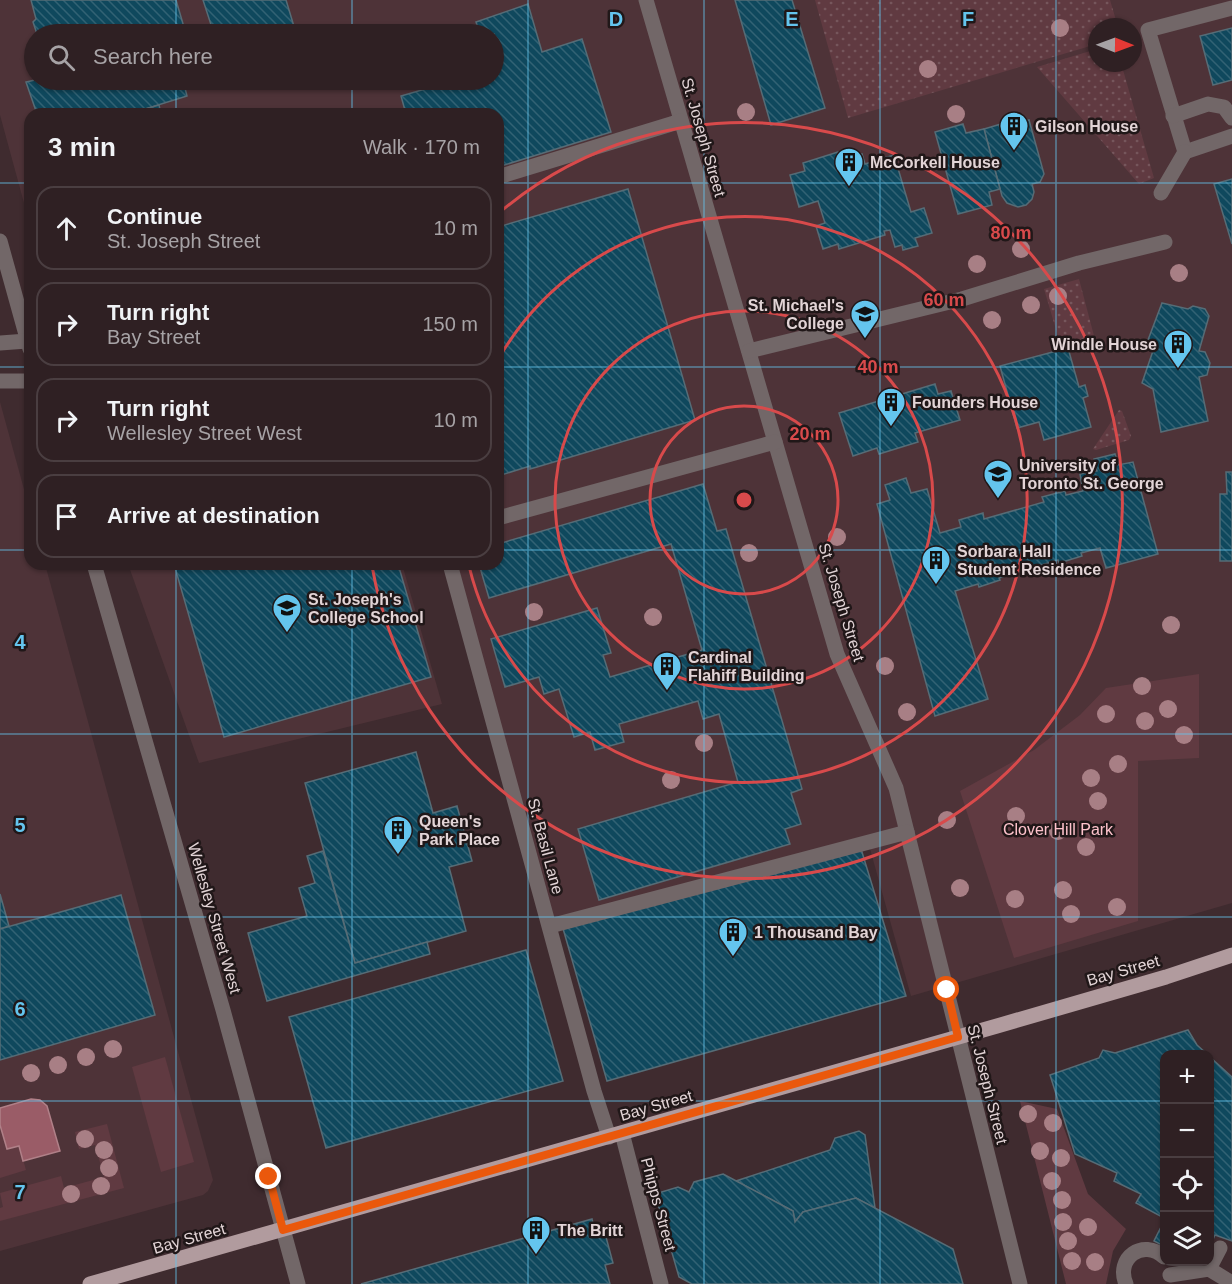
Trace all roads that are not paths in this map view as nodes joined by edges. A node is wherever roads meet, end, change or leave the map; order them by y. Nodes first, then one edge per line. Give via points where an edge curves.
1 (646, 0) edge
2 (1232, 8) edge
3 (1173, 116) junction
4 (1232, 118) edge
5 (681, 121) junction
6 (1232, 136) edge
7 (1185, 152) junction
8 (504, 175) edge
9 (1161, 194) dead end
10 (0, 241) edge
11 (1165, 242) dead end
12 (24, 327) edge
13 (0, 342) edge
14 (24, 344) edge
15 (749, 351) junction
16 (0, 381) edge
17 (24, 381) edge
18 (775, 442) junction
19 (504, 517) edge
20 (96, 570) edge
21 (452, 570) edge
22 (907, 832) junction
23 (550, 926) junction
24 (1232, 955) edge
25 (958, 1037) junction
26 (615, 1135) junction
27 (283, 1230) junction
28 (1220, 1248) dead end
29 (1160, 1254) edge
30 (1209, 1269) junction
31 (1169, 1273) edge
32 (1232, 1283) edge
33 (90, 1284) edge
34 (298, 1284) edge
35 (661, 1284) edge
36 (1020, 1284) edge
37 (1126, 1284) edge

1 - 5 street, St. Joseph Street
2 - 3 street via 1148,30
3 - 4 street via 1208,104 1224,106
3 - 7 street
5 - 8 street
5 - 15 street, St. Joseph Street
6 - 7 street
7 - 9 street
10 - 12 street
11 - 15 street via 1079,263 962,299
13 - 14 street
15 - 18 street, St. Joseph Street
16 - 17 street
18 - 19 street
18 - 22 street, St. Joseph Street via 837,654 896,788
20 - 27 street, Wellesley Street West
21 - 23 street, St. Basil Lane
22 - 23 street
22 - 25 street, St. Joseph Street
23 - 26 street, St. Basil Lane via 594,1091
24 - 25 main road, Bay Street
25 - 26 main road, Bay Street
25 - 36 street, St. Joseph Street
26 - 27 main road, Bay Street
26 - 35 street, Phipps Street
27 - 33 main road, Bay Street
27 - 34 street, Wellesley Street West
28 - 30 street
29 - 37 street via 1147,1249 1133,1253 1123,1268
30 - 31 street
30 - 32 street

